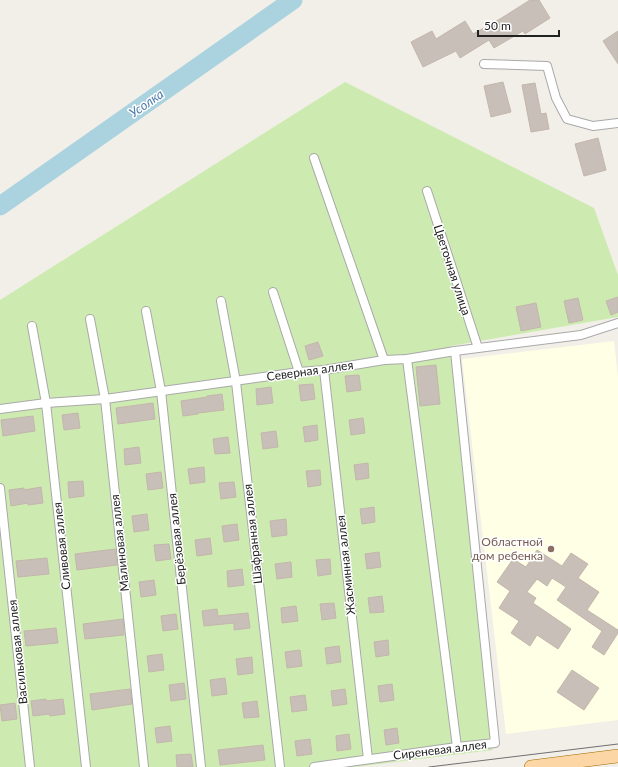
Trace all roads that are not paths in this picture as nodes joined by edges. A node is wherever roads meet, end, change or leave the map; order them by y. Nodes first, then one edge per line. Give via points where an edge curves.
1 (484, 64) dead end
2 (618, 123) edge
3 (314, 158) dead end
4 (427, 191) dead end
5 (273, 292) dead end
6 (222, 301) dead end
7 (146, 312) dead end
8 (90, 319) dead end
9 (618, 323) edge
10 (32, 326) dead end
11 (478, 348) junction
12 (455, 351) junction
13 (407, 359) junction
14 (384, 360) junction
15 (324, 370) junction
16 (299, 372) junction
17 (236, 382) junction
18 (161, 391) junction
19 (105, 399) junction
20 (46, 403) junction
21 (0, 410) edge
22 (0, 488) edge
23 (457, 747) junction
24 (618, 756) edge
25 (368, 759) junction
26 (30, 767) edge
27 (86, 767) edge
28 (144, 767) edge
29 (201, 767) edge
30 (280, 767) edge
31 (314, 767) edge
32 (531, 767) edge

1 - 2 street via 547,66 556,98 567,119 593,126
3 - 14 street
4 - 11 street, Цветочная улица
5 - 16 street
6 - 17 street, Шафранная аллея
7 - 18 street, Берёзовая аллея
8 - 19 street, Малиновая аллея
9 - 11 street, Северная аллея via 581,335
10 - 20 street, Сливовая аллея
11 - 12 street, Северная аллея
12 - 13 street, Северная аллея
12 - 23 street, Сиреневая аллея via 496,743
13 - 14 street, Северная аллея
13 - 23 street
14 - 15 street, Северная аллея
15 - 16 street, Северная аллея
15 - 25 street, Жасминная аллея
16 - 17 street, Северная аллея
17 - 18 street, Северная аллея
17 - 30 street, Шафранная аллея
18 - 19 street, Северная аллея
18 - 29 street, Берёзовая аллея
19 - 20 street, Северная аллея
19 - 28 street, Малиновая аллея
20 - 21 street, Северная аллея
20 - 27 street, Сливовая аллея
22 - 26 street, Васильковая аллея
23 - 25 street, Сиреневая аллея
24 - 32 main road
25 - 31 street, Сиреневая аллея

